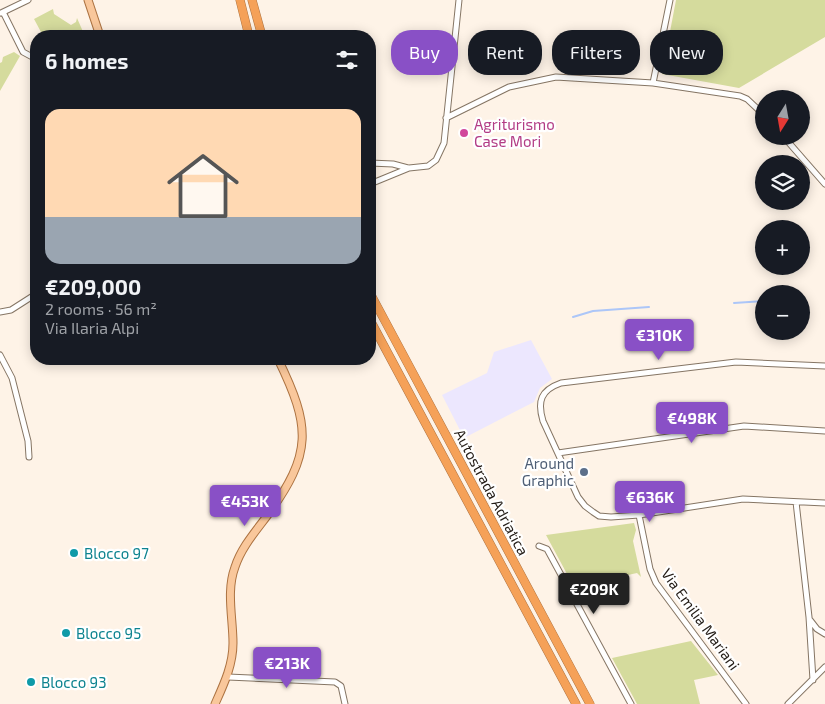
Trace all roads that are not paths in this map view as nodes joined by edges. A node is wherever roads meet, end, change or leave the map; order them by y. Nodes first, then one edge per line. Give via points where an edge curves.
1 (28, 0) edge
2 (88, 0) edge
3 (240, 0) edge
4 (252, 0) edge
5 (459, 0) edge
6 (670, 0) edge
7 (1, 13) edge
8 (98, 30) edge
9 (248, 30) edge
10 (260, 30) edge
11 (30, 56) edge
12 (652, 83) junction
13 (755, 107) edge
14 (446, 118) junction
15 (791, 145) edge
16 (376, 163) edge
17 (409, 168) junction
18 (376, 182) edge
19 (825, 184) edge
20 (30, 298) edge
21 (376, 304) edge
22 (0, 312) edge
23 (376, 331) edge
24 (0, 355) edge
25 (281, 365) edge
26 (825, 366) edge
27 (825, 431) edge
28 (558, 453) junction
29 (29, 457) dead end
30 (796, 502) junction
31 (825, 503) edge
32 (639, 515) junction
33 (539, 546) dead end
34 (808, 617) junction
35 (825, 634) edge
36 (825, 667) edge
37 (228, 677) junction
38 (812, 680) junction
39 (215, 704) edge
40 (345, 704) edge
41 (576, 704) edge
42 (590, 704) edge
43 (631, 704) edge
44 (746, 704) edge
45 (788, 704) edge

1 - 7 street
2 - 8 main road
3 - 9 highway
4 - 10 highway
5 - 14 street
6 - 12 street
7 - 11 street via 23,52
12 - 13 street via 740,96
12 - 14 street via 556,77 509,87
14 - 17 street via 444,144 436,160 428,166
15 - 19 street
16 - 17 street
17 - 18 street
20 - 22 street via 11,310
21 - 42 highway, Autostrada Adriatica
23 - 41 highway, Autostrada Adriatica
24 - 29 street via 12,378
25 - 37 main road via 298,407 303,440 301,456 279,499 244,548 234,568 230,590 233,644
26 - 28 street via 736,362 551,386 544,392 540,406 543,421
27 - 28 street via 744,426
28 - 32 street via 585,506 600,516
30 - 31 street
30 - 32 street via 743,499
30 - 34 street
32 - 44 street, Via Emilia Mariani via 656,583
33 - 43 street via 547,549
34 - 35 street
34 - 38 street
36 - 38 street
37 - 39 main road
37 - 40 street via 335,682 341,686
38 - 45 street

